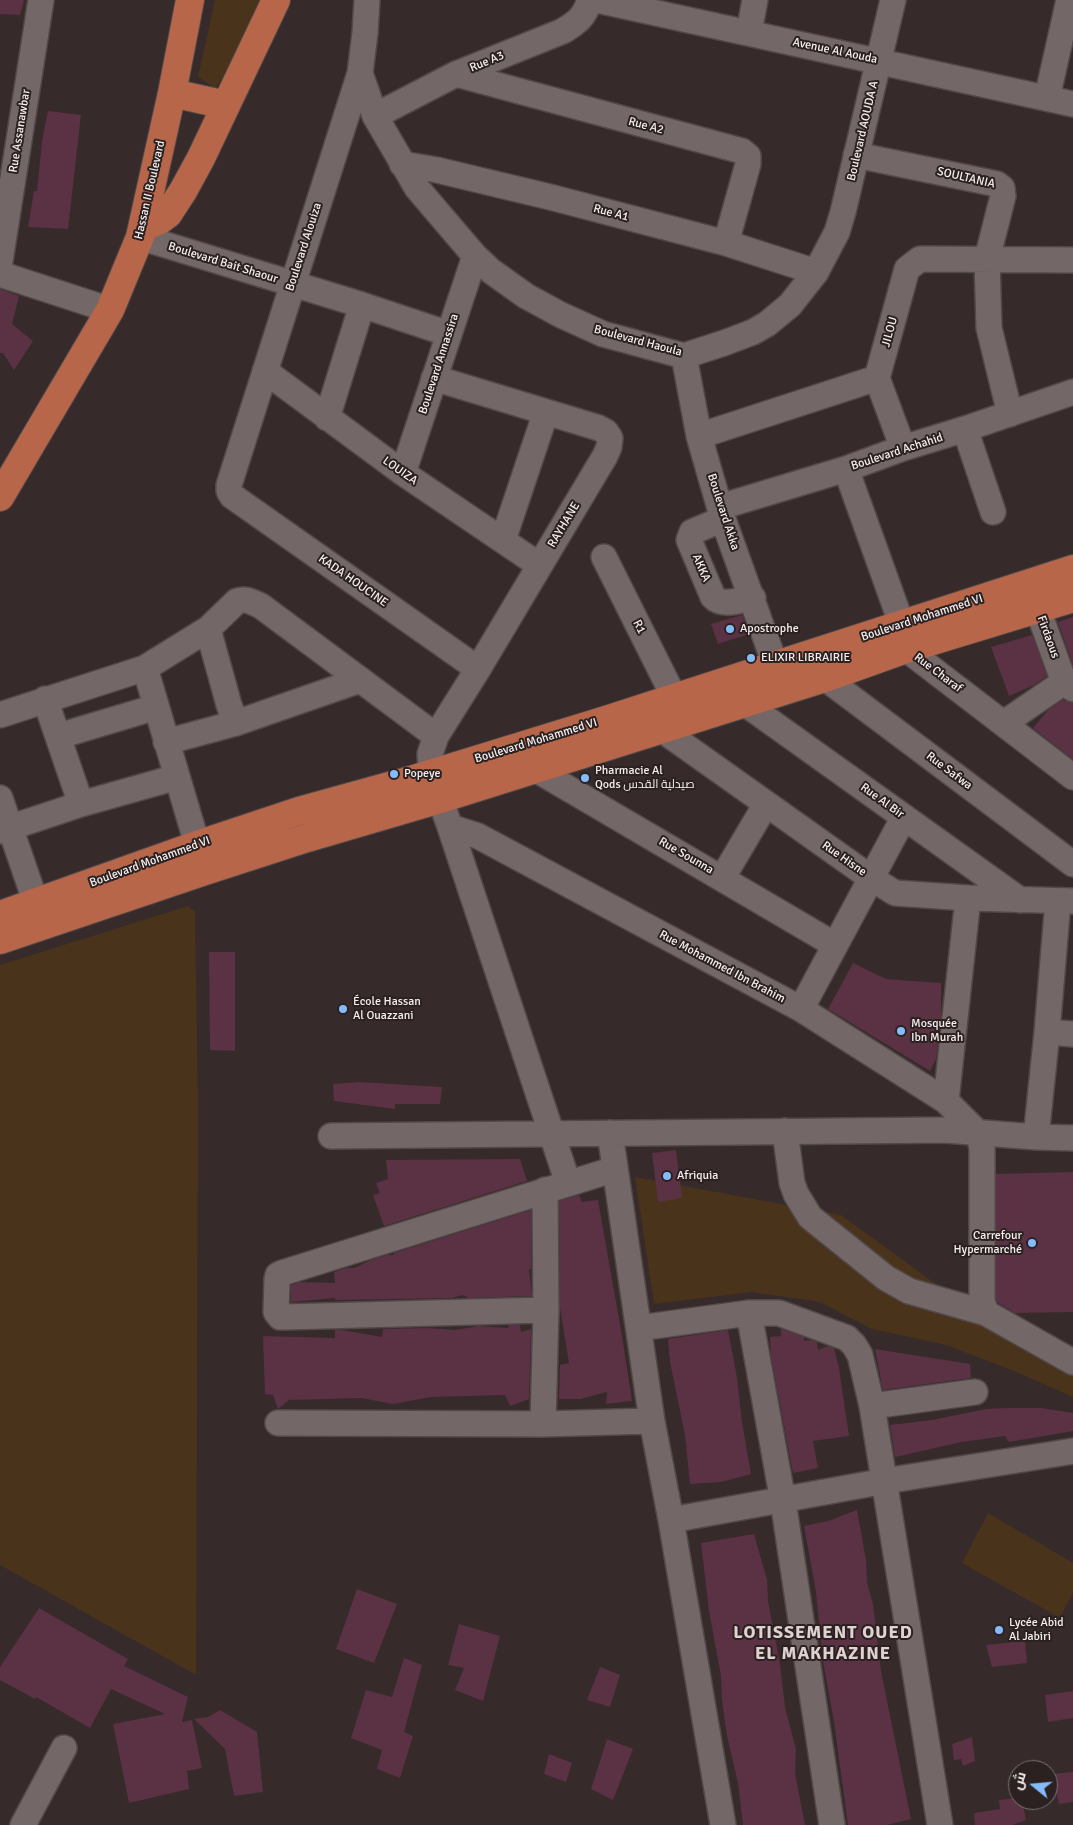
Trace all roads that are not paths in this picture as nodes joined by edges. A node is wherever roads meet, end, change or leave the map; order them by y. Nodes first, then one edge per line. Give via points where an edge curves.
1 (41, 0) edge
2 (190, 0) edge
3 (276, 0) edge
4 (367, 0) edge
5 (590, 0) edge
6 (597, 0) edge
7 (755, 0) edge
8 (893, 0) edge
9 (1069, 0) edge
10 (670, 7) edge
11 (749, 32) junction
12 (879, 61) junction
13 (360, 73) junction
14 (456, 74) junction
15 (172, 93) junction
16 (1047, 98) junction
17 (1073, 104) edge
18 (226, 105) junction
19 (375, 116) junction
20 (856, 154) junction
21 (402, 164) junction
22 (141, 232) junction
23 (837, 232) joint
24 (726, 243) junction
25 (475, 256) junction
26 (987, 259) junction
27 (1073, 260) edge
28 (0, 261) edge
29 (816, 272) junction
30 (0, 274) edge
31 (292, 283) junction
32 (362, 305) junction
33 (110, 310) junction
34 (449, 334) junction
35 (684, 356) junction
36 (265, 371) junction
37 (434, 378) junction
38 (877, 378) junction
39 (1073, 392) edge
40 (546, 412) junction
41 (1010, 414) junction
42 (327, 418) junction
43 (965, 429) junction
44 (699, 436) junction
45 (903, 448) junction
46 (846, 469) junction
47 (403, 473) junction
48 (229, 491) joint
49 (0, 497) edge
50 (993, 512) dead end
51 (722, 513) junction
52 (503, 540) junction
53 (604, 557) dead end
54 (539, 564) junction
55 (1073, 569) edge
56 (753, 598) junction
57 (1073, 598) edge
58 (1038, 610) junction
59 (208, 629) junction
60 (904, 637) junction
61 (775, 664) junction
62 (145, 668) junction
63 (478, 669) junction
64 (825, 678) junction
65 (360, 680) junction
66 (1069, 685) edge
67 (674, 697) junction
68 (45, 699) junction
69 (743, 702) junction
70 (156, 707) junction
71 (0, 715) edge
72 (236, 723) junction
73 (1004, 723) junction
74 (661, 729) junction
75 (59, 736) junction
76 (436, 736) junction
77 (166, 742) junction
78 (536, 769) junction
79 (177, 777) junction
80 (1073, 777) edge
81 (435, 787) junction
82 (0, 798) edge
83 (81, 804) junction
84 (766, 804) junction
85 (904, 817) junction
86 (450, 827) junction
87 (5, 829) edge
88 (197, 845) junction
89 (1073, 864) edge
90 (205, 871) junction
91 (722, 877) junction
92 (871, 878) junction
93 (968, 898) junction
94 (1020, 900) junction
95 (1066, 901) edge
96 (36, 903) junction
97 (0, 915) edge
98 (0, 940) edge
99 (835, 945) junction
100 (801, 1009) junction
101 (1047, 1032) junction
102 (1073, 1034) edge
103 (946, 1101) junction
104 (785, 1131) junction
105 (610, 1133) junction
106 (978, 1133) junction
107 (552, 1134) junction
108 (331, 1136) dead end
109 (1036, 1137) junction
110 (1073, 1138) edge
111 (615, 1169) junction
112 (568, 1183) junction
113 (545, 1190) junction
114 (546, 1310) junction
115 (749, 1312) junction
116 (986, 1313) junction
117 (639, 1328) junction
118 (1073, 1362) edge
119 (975, 1392) dead end
120 (872, 1406) junction
121 (652, 1421) junction
122 (278, 1423) dead end
123 (544, 1424) junction
124 (1073, 1451) edge
125 (885, 1482) junction
126 (783, 1501) junction
127 (671, 1520) junction
128 (64, 1748) dead end
129 (23, 1825) edge
130 (723, 1825) edge
131 (832, 1825) edge
132 (940, 1825) edge

1 - 28 street, Rue Assanawbar
2 - 15 main road, Hassan II Boulevard
3 - 18 main road
4 - 13 street, Boulevard Alouiza
5 - 14 street, Rue A3 via 585,14 576,24
6 - 10 street, Avenue Al Aouda
7 - 11 street
8 - 12 street, Boulevard AOUDA A
9 - 16 street
10 - 11 street, Avenue Al Aouda
11 - 12 street, Avenue Al Aouda
12 - 16 street, Avenue Al Aouda
12 - 20 street, Boulevard AOUDA A
13 - 19 street, Boulevard Haoula
13 - 31 street, Boulevard Alouiza
14 - 19 street, Rue A3
14 - 24 street, Rue A2 via 742,151 748,156 748,164
15 - 18 main road
15 - 22 main road, Hassan II Boulevard
16 - 17 street, Avenue Al Aouda
18 - 22 main road via 174,207
19 - 21 street, Boulevard Haoula
20 - 23 street, Boulevard AOUDA A
20 - 26 street, SOULTANIA via 997,184 1002,188 1003,196
21 - 24 street, Rue A1 via 550,197
21 - 25 street, Boulevard Haoula via 430,205
22 - 31 street, Boulevard Bait Shaour
22 - 33 main road, Hassan II Boulevard
23 - 29 street, Boulevard Haoula
24 - 29 street, Rue A1
25 - 34 street, Boulevard Annassira
25 - 35 street, Boulevard Haoula via 526,296 561,315 603,334
26 - 27 street, JILOU
26 - 38 street, JILOU via 920,259 907,269
26 - 41 street via 989,328
29 - 35 street, Boulevard Haoula via 790,305 767,324 731,341
30 - 33 street
31 - 32 street, Boulevard Bait Shaour
31 - 36 street, Boulevard Alouiza
32 - 34 street, Boulevard Bait Shaour
32 - 42 street
33 - 49 main road, Hassan II Boulevard
34 - 37 street, Boulevard Annassira
35 - 44 street, Boulevard Akka
36 - 42 street, LOUIZA
36 - 48 street, Boulevard Alouiza
37 - 40 street, RAYHANE
37 - 47 street, Boulevard Annassira
38 - 44 street
38 - 45 street
39 - 41 street, Boulevard Achahid
40 - 52 street
40 - 54 street, RAYHANE via 600,428 610,438 605,456
41 - 43 street, Boulevard Achahid
42 - 47 street, LOUIZA
43 - 45 street, Boulevard Achahid
43 - 50 street
44 - 51 street, Boulevard Akka
45 - 46 street, Boulevard Achahid
46 - 51 street, Boulevard Achahid
46 - 60 street
47 - 52 street, LOUIZA
48 - 63 street, KADA HOUCINE
51 - 56 street, Boulevard Akka
51 - 56 street, AKKA via 692,532 689,540 717,602
52 - 54 street, LOUIZA
53 - 67 street, R1
54 - 63 street, RAYHANE
55 - 60 main road, Boulevard Mohammed VI
56 - 61 street, Boulevard Akka
57 - 58 main road, Boulevard Mohammed VI
58 - 60 main road, Boulevard Mohammed VI
58 - 66 street, Firdaous
59 - 62 street
59 - 65 street via 237,601 250,601
59 - 72 street
60 - 61 main road, Boulevard Mohammed VI
60 - 64 main road, Boulevard Mohammed VI
60 - 73 street, Rue Charaf
61 - 67 main road, Boulevard Mohammed VI
62 - 68 street
62 - 70 street
63 - 76 street, RAYHANE
64 - 69 main road, Boulevard Mohammed VI
64 - 89 street, Rue Safwa
65 - 72 street
65 - 76 street
66 - 73 street
67 - 81 main road, Boulevard Mohammed VI
68 - 71 street
68 - 75 street
69 - 74 main road, Boulevard Mohammed VI
69 - 85 street, Rue Al Bir
70 - 75 street
70 - 77 street
72 - 77 street
73 - 80 street, Rue Charaf
74 - 78 main road, Boulevard Mohammed VI
74 - 84 street, Rue Hisne
75 - 83 street
76 - 81 street, RAYHANE via 430,754
77 - 79 street
78 - 81 main road, Boulevard Mohammed VI
78 - 91 street, Rue Sounna
79 - 83 street
79 - 88 street
81 - 86 street
81 - 88 main road, Boulevard Mohammed VI via 299,812
81 - 90 main road, Boulevard Mohammed VI via 307,838
82 - 87 street
83 - 87 street
84 - 91 street
84 - 92 street, Rue Hisne
85 - 92 street
85 - 94 street, Rue Al Bir
86 - 100 street, Rue Mohammed Ibn Brahim via 478,836
86 - 107 street
87 - 96 street
88 - 90 street
88 - 96 main road, Boulevard Mohammed VI
90 - 98 main road, Boulevard Mohammed VI
91 - 99 street, Rue Sounna
92 - 93 street, Rue Hisne via 895,893
92 - 99 street
93 - 94 street, Rue Hisne
93 - 103 street
94 - 95 street, Rue Hisne
95 - 101 street
96 - 97 main road, Boulevard Mohammed VI
99 - 100 street
100 - 103 street, Rue Mohammed Ibn Brahim
101 - 102 street
101 - 109 street
103 - 106 street, Rue Mohammed Ibn Brahim
104 - 105 street
104 - 106 street via 945,1130
104 - 116 street via 794,1188 810,1217 886,1278 909,1291
105 - 107 street
105 - 111 street
106 - 109 street
106 - 116 street via 982,1148 982,1301
107 - 108 street
107 - 112 street
109 - 110 street
111 - 112 street
111 - 117 street
112 - 113 street
113 - 114 street
113 - 114 street via 282,1273 277,1279 276,1312 284,1317
114 - 123 street
115 - 117 street
115 - 120 street via 778,1313 847,1338 860,1355
115 - 126 street
116 - 118 street
117 - 121 street
119 - 120 street
120 - 125 street
121 - 123 street
121 - 127 street
122 - 123 street
124 - 125 street
125 - 126 street
125 - 132 street
126 - 127 street
126 - 131 street
127 - 130 street
128 - 129 street

